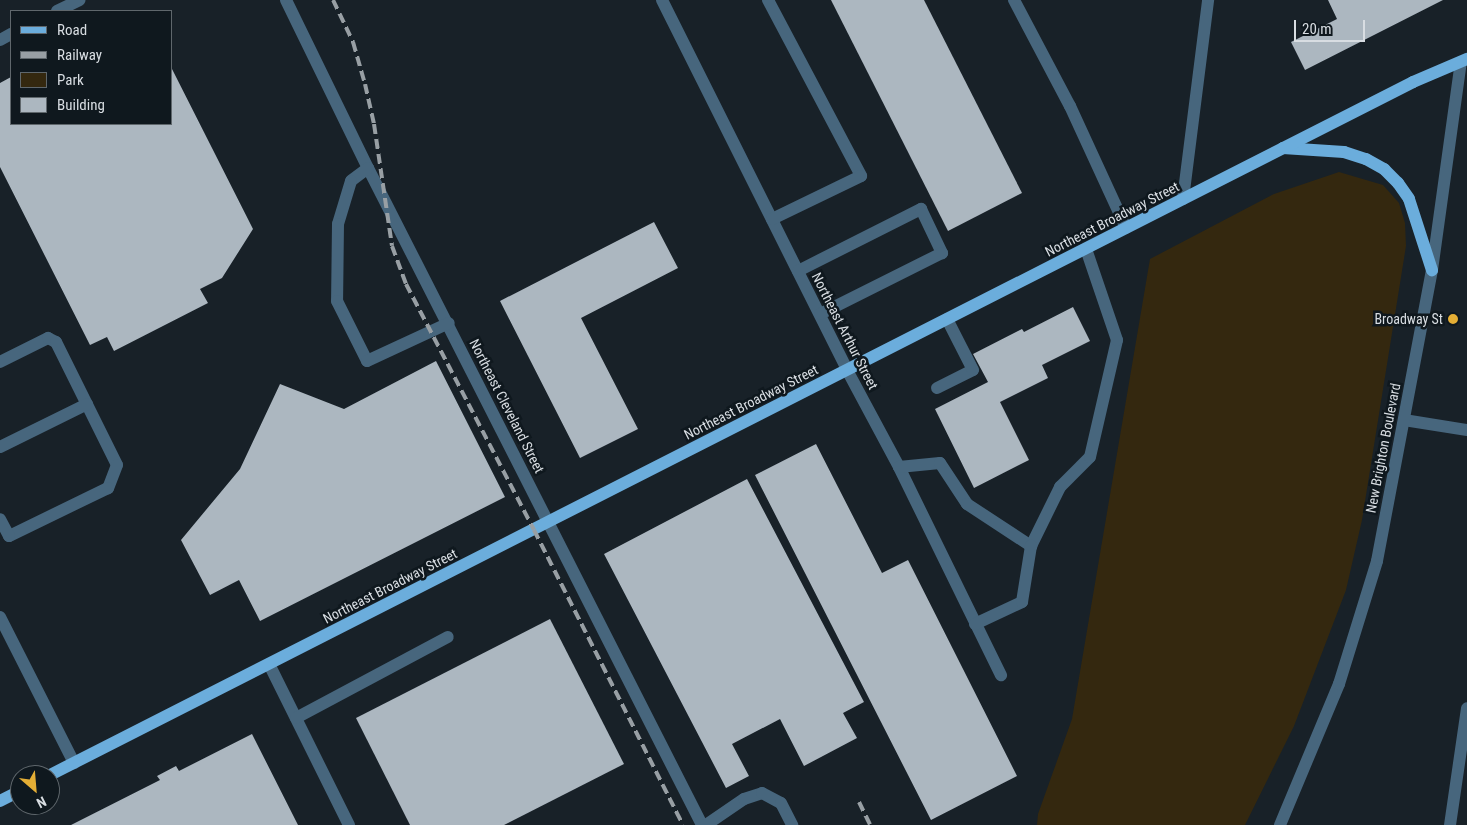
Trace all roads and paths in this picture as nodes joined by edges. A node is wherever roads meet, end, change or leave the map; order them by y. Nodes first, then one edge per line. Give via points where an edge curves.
1 (80, 0) edge
2 (286, 0) edge
3 (662, 0) edge
4 (768, 0) edge
5 (1014, 0) edge
6 (1208, 0) edge
7 (59, 10) edge
8 (1464, 61) edge
9 (1283, 148) junction
10 (368, 168) junction
11 (1183, 199) junction
12 (772, 219) junction
13 (1126, 228) junction
14 (1086, 249) junction
15 (1432, 270) junction
16 (798, 271) junction
17 (820, 314) junction
18 (947, 320) junction
19 (449, 323) junction
20 (0, 362) edge
21 (847, 370) junction
22 (937, 388) dead end
23 (87, 404) junction
24 (1404, 420) junction
25 (1467, 430) edge
26 (0, 446) edge
27 (899, 467) junction
28 (0, 519) edge
29 (550, 522) junction
30 (1031, 546) junction
31 (0, 617) edge
32 (975, 624) junction
33 (448, 637) dead end
34 (269, 664) junction
35 (1001, 675) dead end
36 (1467, 708) edge
37 (296, 718) junction
38 (74, 763) junction
39 (60, 770) edge
40 (349, 825) edge
41 (702, 825) edge
42 (706, 825) edge
43 (792, 825) edge
44 (1280, 825) edge
45 (1450, 825) edge

1 - 7 street
2 - 10 street, Northeast Cleveland Street
3 - 12 street, Northeast Arthur Street
4 - 12 street via 861,176
5 - 13 street via 1070,106
6 - 11 street
8 - 9 main road, Northeast Broadway Street via 1413,82
8 - 15 street, New Brighton Boulevard
9 - 11 main road, Northeast Broadway Street
9 - 15 main road via 1344,152 1384,169 1409,199
10 - 19 street, Northeast Cleveland Street
10 - 19 street via 351,181 338,224 338,302 367,361
11 - 13 main road, Northeast Broadway Street
12 - 16 street, Northeast Arthur Street
13 - 14 main road, Northeast Broadway Street
14 - 18 main road, Northeast Broadway Street
14 - 30 street via 1117,340 1090,457 1060,487
15 - 24 street, New Brighton Boulevard
16 - 17 street, Northeast Arthur Street
16 - 17 street via 921,209 942,253
17 - 21 street, Northeast Arthur Street
18 - 21 main road, Northeast Broadway Street
18 - 22 street via 973,370
19 - 29 street, Northeast Cleveland Street
20 - 23 street via 48,338 56,342
21 - 27 street, Northeast Arthur Street
21 - 29 main road, Northeast Broadway Street
23 - 26 street
23 - 28 street via 117,465 108,488 9,536
24 - 25 street
24 - 44 street, New Brighton Boulevard via 1377,562 1339,684
27 - 30 street via 940,464 967,504
27 - 32 street, Northeast Arthur Street
29 - 34 main road, Northeast Broadway Street
29 - 41 street, Northeast Cleveland Street
30 - 32 street via 1022,602
31 - 38 street
32 - 35 street, Northeast Arthur Street
33 - 37 street
34 - 37 street
34 - 38 main road, Northeast Broadway Street
36 - 45 street
37 - 40 street
38 - 39 main road, Northeast Broadway Street
42 - 43 street via 744,799 762,793 781,803

